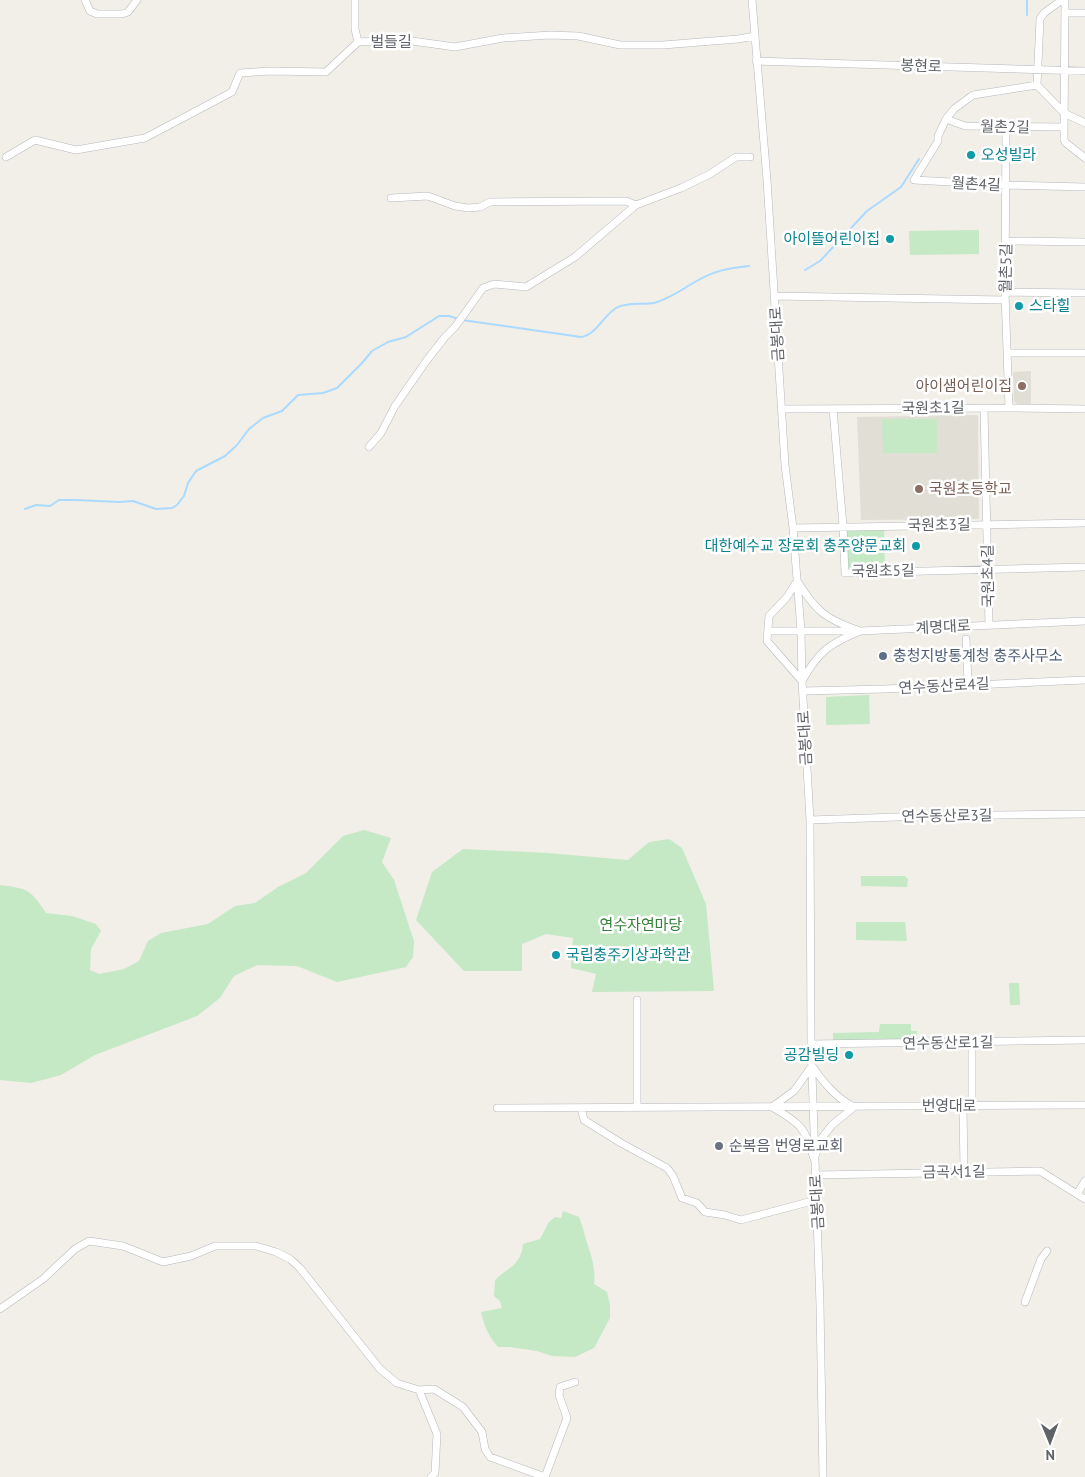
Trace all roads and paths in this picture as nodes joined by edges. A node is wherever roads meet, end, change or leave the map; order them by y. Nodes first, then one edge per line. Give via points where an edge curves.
1 (84, 0) edge
2 (137, 0) edge
3 (355, 0) edge
4 (752, 0) edge
5 (1063, 0) edge
6 (1065, 13) junction
7 (1085, 13) edge
8 (755, 36) junction
9 (358, 42) junction
10 (756, 61) junction
11 (1038, 70) junction
12 (1063, 70) junction
13 (1085, 71) edge
14 (1037, 85) junction
15 (1064, 113) junction
16 (946, 119) junction
17 (1085, 123) edge
18 (1064, 127) junction
19 (1006, 128) junction
20 (750, 157) dead end
21 (6, 158) dead end
22 (1085, 158) edge
23 (1006, 186) junction
24 (1085, 187) edge
25 (391, 198) dead end
26 (636, 205) junction
27 (1007, 241) junction
28 (1085, 242) edge
29 (1005, 292) junction
30 (1085, 293) edge
31 (775, 296) junction
32 (1006, 300) junction
33 (1008, 353) junction
34 (1085, 353) edge
35 (984, 408) junction
36 (1009, 408) junction
37 (781, 409) junction
38 (833, 409) junction
39 (1085, 409) edge
40 (369, 446) dead end
41 (1085, 523) edge
42 (986, 524) junction
43 (843, 526) junction
44 (794, 528) junction
45 (1085, 567) edge
46 (987, 569) junction
47 (798, 581) junction
48 (1085, 621) edge
49 (989, 625) junction
50 (768, 631) junction
51 (801, 631) junction
52 (860, 631) junction
53 (966, 639) dead end
54 (1085, 680) edge
55 (802, 681) junction
56 (968, 682) dead end
57 (803, 691) junction
58 (1085, 814) edge
59 (810, 820) junction
60 (637, 1000) dead end
61 (1085, 1040) edge
62 (972, 1042) junction
63 (811, 1044) junction
64 (812, 1066) junction
65 (964, 1106) junction
66 (972, 1106) junction
67 (1085, 1106) edge
68 (637, 1107) junction
69 (772, 1107) junction
70 (813, 1107) junction
71 (854, 1107) junction
72 (497, 1108) dead end
73 (580, 1108) junction
74 (814, 1159) junction
75 (964, 1172) junction
76 (815, 1175) junction
77 (1085, 1181) edge
78 (1077, 1194) junction
79 (1085, 1199) edge
80 (816, 1200) junction
81 (1047, 1251) dead end
82 (1025, 1302) dead end
83 (0, 1309) edge
84 (575, 1382) dead end
85 (419, 1390) junction
86 (431, 1477) edge
87 (823, 1477) edge

1 - 2 street via 90,11 97,14 128,12
3 - 9 street
4 - 8 street, 금봉대로
5 - 6 street
5 - 11 street via 1040,19
6 - 7 street
6 - 12 street
8 - 9 street, 벌들길 via 620,46 578,36 550,35 503,38 455,47 405,40
8 - 10 street, 금봉대로
9 - 21 street, 벌들길 via 326,72 240,74 232,92 145,138 76,150 35,140
10 - 11 street, 봉현로
10 - 31 street, 금봉대로
11 - 12 street, 봉현로
11 - 14 street
12 - 13 street, 봉현로
12 - 15 street
14 - 15 street
14 - 16 street via 974,95
15 - 17 street
15 - 18 street
16 - 19 street, 월촌2길 via 965,126
16 - 23 street, 월촌4길 via 938,141 914,180
18 - 19 street, 월촌2길
18 - 22 street via 1066,143
19 - 23 street, 월촌5길
20 - 26 street via 736,157 681,188
23 - 24 street, 월촌4길
23 - 27 street, 월촌5길
25 - 26 street via 428,196 468,208 490,202 626,201
26 - 40 street via 575,257 526,288 494,284 483,288 427,360 395,406 381,433
27 - 28 street
27 - 29 street, 월촌5길
29 - 30 street
29 - 32 street, 월촌5길
31 - 32 street
31 - 37 street, 금봉대로
32 - 33 street, 월촌5길
33 - 34 street
33 - 36 street, 월촌5길
35 - 36 street, 국원초1길
35 - 38 street, 국원초1길
35 - 42 street, 국원초4길
36 - 39 street, 국원초1길
37 - 38 street, 국원초1길
37 - 44 street, 금봉대로
38 - 43 street, 국원초5길
41 - 42 street, 국원초3길
42 - 43 street, 국원초3길
42 - 46 street, 국원초4길
43 - 44 street, 국원초3길
43 - 46 street, 국원초5길 via 845,573
44 - 47 street, 금봉대로
45 - 46 street, 국원초5길
46 - 49 street, 국원초4길
47 - 50 street via 769,616
47 - 51 street, 금봉대로
47 - 52 street via 818,611
48 - 49 street, 계명대로
49 - 52 street, 계명대로
50 - 51 street, 계명대로
50 - 55 street via 768,641
51 - 52 street, 계명대로
51 - 55 street, 금봉대로
52 - 55 street via 830,644
53 - 56 street
54 - 57 street, 연수동산로4길
55 - 57 street, 금봉대로
57 - 59 street, 금봉대로
58 - 59 street, 연수동산로3길
59 - 63 street, 금봉대로
60 - 68 street
61 - 62 street, 연수동산로1길
62 - 63 street, 연수동산로1길
62 - 66 street
63 - 64 street, 금봉대로
64 - 69 street via 794,1091
64 - 70 street, 금봉대로
64 - 71 street via 831,1091
65 - 66 street, 번영대로
65 - 71 street, 번영대로
65 - 75 street
66 - 67 street, 번영대로
68 - 69 street, 번영대로
68 - 73 street, 번영대로
69 - 70 street, 번영대로
69 - 74 street via 800,1125
70 - 71 street, 번영대로
70 - 74 street, 금봉대로
71 - 74 street via 826,1132
72 - 73 street, 번영대로
73 - 80 street via 584,1120 667,1168 682,1198 697,1203 706,1212 741,1220
74 - 76 street, 금봉대로
75 - 76 street, 금곡서1길
75 - 78 street, 금곡서1길 via 1040,1171
76 - 80 street, 금봉대로
77 - 78 street
78 - 79 street, 금곡서1길
80 - 87 street, 금봉대로
81 - 82 street
83 - 85 street via 43,1279 89,1240 123,1246 163,1262 215,1246 256,1246 290,1259 380,1369 397,1383
84 - 85 street via 560,1387 559,1395 567,1418 545,1477 490,1457 482,1432 463,1407 434,1389
85 - 86 street via 437,1434 435,1472

